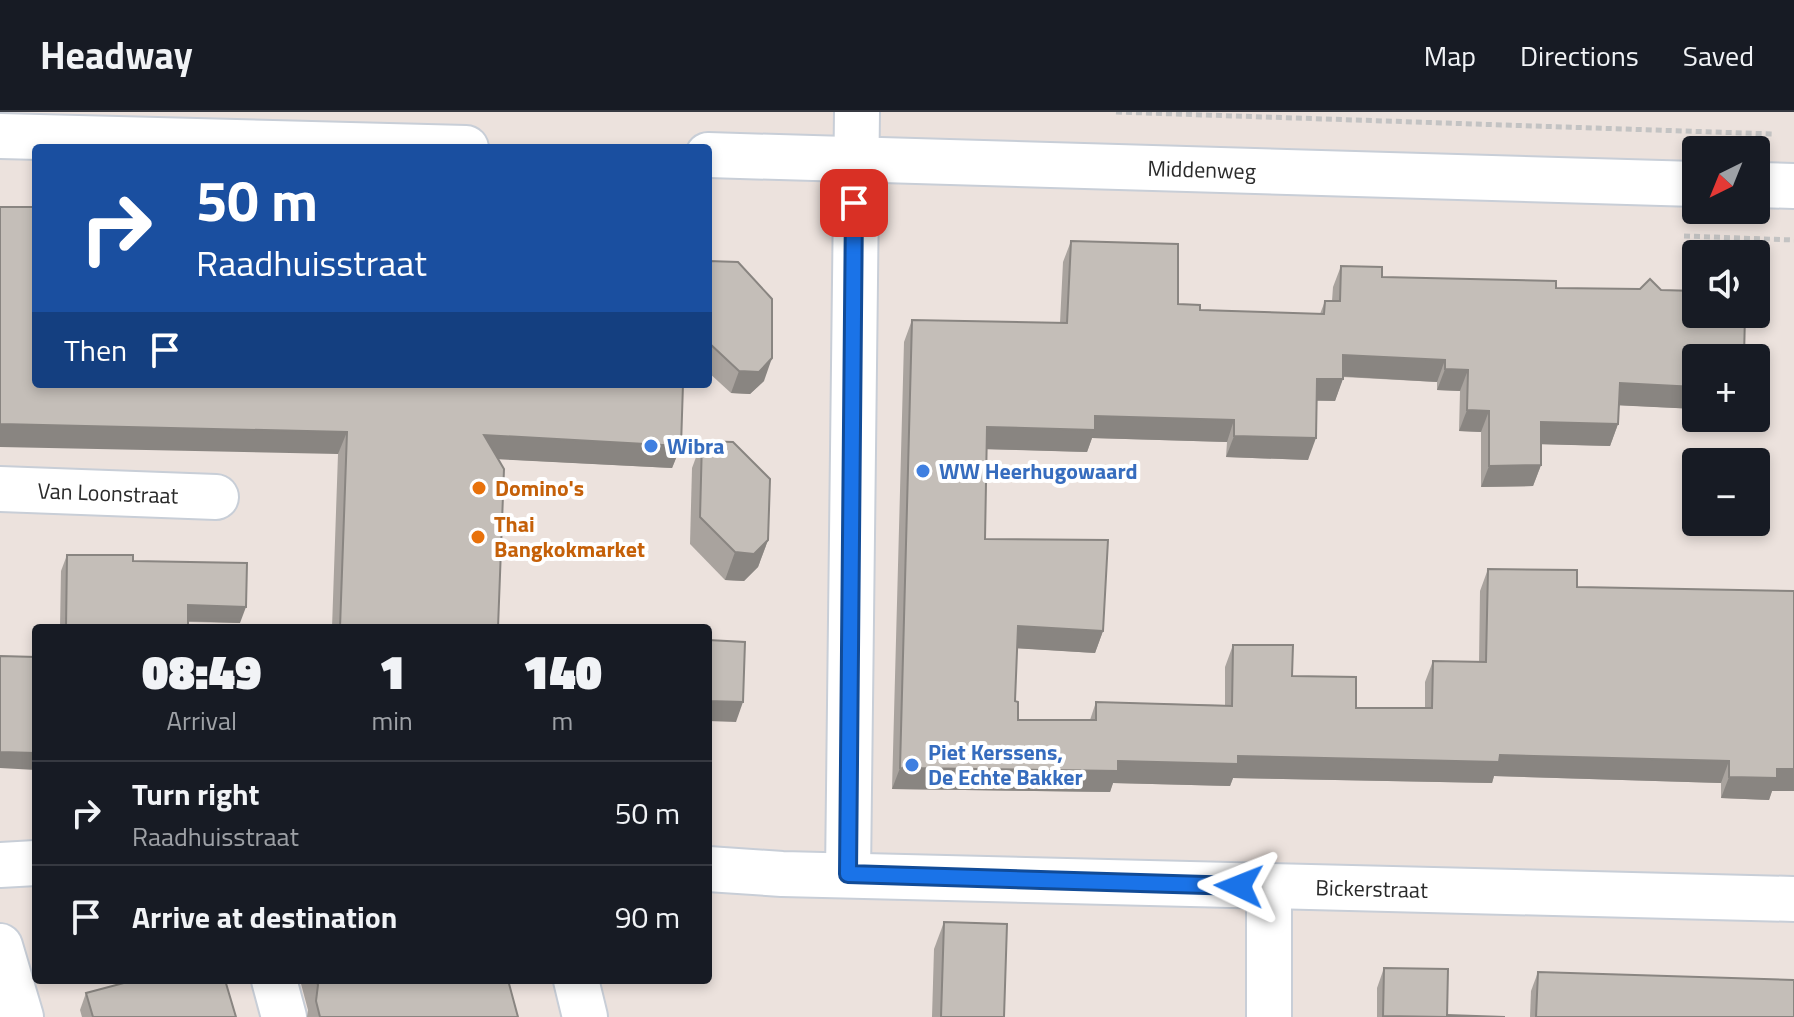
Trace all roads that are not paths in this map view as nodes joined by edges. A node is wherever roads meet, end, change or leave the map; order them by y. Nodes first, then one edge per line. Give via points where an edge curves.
1 (857, 112) edge
2 (0, 136) edge
3 (311, 144) edge
4 (712, 155) edge
5 (855, 159) junction
6 (1682, 184) edge
7 (1770, 185) edge
8 (1794, 186) edge
9 (0, 489) edge
10 (216, 497) dead end
11 (32, 863) edge
12 (0, 865) edge
13 (712, 869) edge
14 (848, 874) junction
15 (1269, 887) junction
16 (1794, 899) edge
17 (0, 946) edge
18 (275, 984) edge
19 (577, 984) edge
20 (21, 1017) edge
21 (284, 1017) edge
22 (585, 1017) edge
23 (1269, 1017) edge

1 - 5 street
2 - 3 street
4 - 5 street, Middenweg
5 - 6 street, Middenweg
5 - 14 street
7 - 8 street
9 - 10 street, Van Loonstraat
11 - 12 street
13 - 14 street, Bickerstraat
14 - 15 street, Bickerstraat
15 - 16 street, Bickerstraat
15 - 23 street
17 - 20 street
18 - 21 street
19 - 22 street

